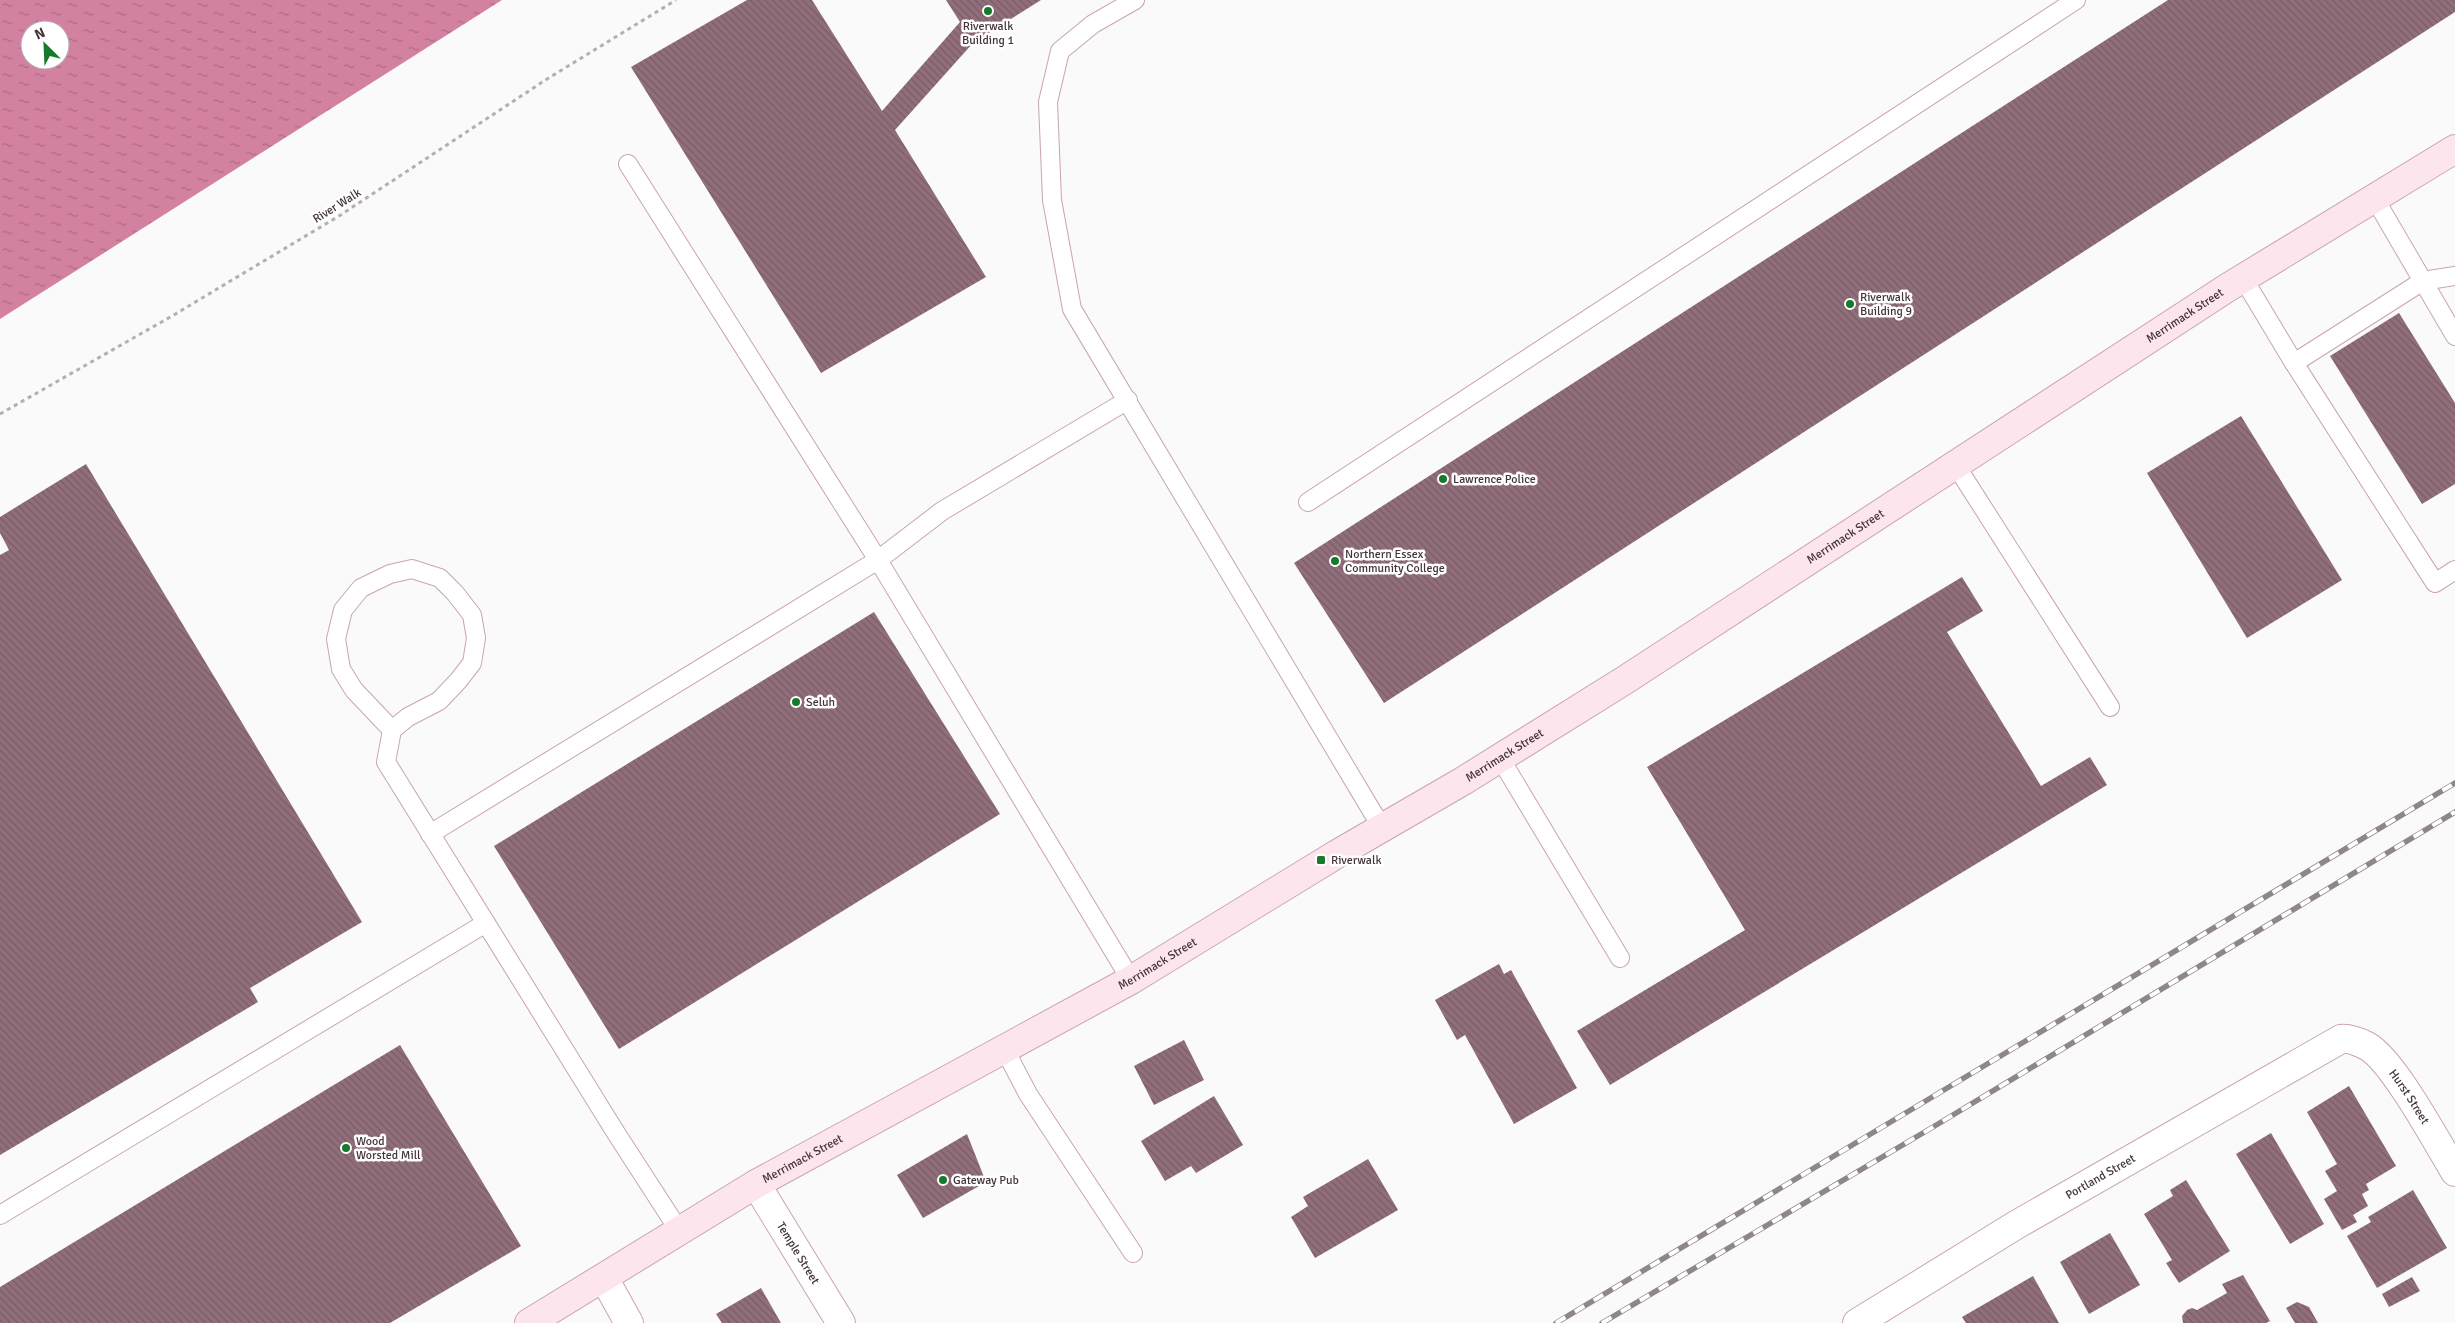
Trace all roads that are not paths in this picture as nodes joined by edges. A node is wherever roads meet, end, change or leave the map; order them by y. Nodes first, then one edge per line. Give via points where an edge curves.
1 (1134, 0) edge
2 (2076, 0) edge
3 (2455, 149) edge
4 (628, 164) dead end
5 (2375, 198) junction
6 (2455, 276) edge
7 (2243, 278) junction
8 (2423, 281) junction
9 (2455, 336) edge
10 (2294, 363) junction
11 (1128, 400) junction
12 (1955, 464) junction
13 (1308, 502) dead end
14 (878, 560) junction
15 (2455, 570) edge
16 (2110, 707) dead end
17 (392, 730) junction
18 (1500, 758) junction
19 (1382, 828) junction
20 (430, 834) junction
21 (486, 923) junction
22 (1620, 958) dead end
23 (1131, 980) junction
24 (2346, 1038) joint
25 (1005, 1050) junction
26 (2455, 1172) edge
27 (756, 1184) junction
28 (0, 1214) edge
29 (680, 1232) junction
30 (1133, 1253) dead end
31 (604, 1278) junction
32 (538, 1321) edge
33 (630, 1323) edge
34 (841, 1323) edge
35 (1857, 1323) edge

1 - 11 lane via 1093,24 1060,51 1048,102 1052,200 1072,310
2 - 13 lane
3 - 5 main road, Merrimack Street
4 - 14 lane
5 - 7 main road, Merrimack Street
5 - 8 lane
6 - 8 lane
7 - 10 lane
7 - 12 main road, Merrimack Street
8 - 9 lane
8 - 10 lane
10 - 15 lane via 2435,583
11 - 14 lane via 942,511
11 - 19 lane
12 - 16 lane
12 - 18 main road, Merrimack Street
14 - 20 lane
14 - 23 lane
17 - 17 lane via 408,717 439,701 458,681 472,663 476,638 472,616 456,593 440,578 412,569 390,574 361,588 343,610 336,639 341,669 354,690
17 - 20 lane via 386,762
18 - 19 main road, Merrimack Street
18 - 22 lane
19 - 23 main road, Merrimack Street
20 - 21 lane
21 - 28 lane
21 - 29 lane
23 - 25 main road, Merrimack Street
24 - 26 street, Hurst Street via 2368,1046 2382,1060 2410,1098
24 - 35 street, Portland Street via 2331,1043 2016,1225
25 - 27 main road, Merrimack Street
25 - 30 lane via 1028,1094
27 - 29 main road, Merrimack Street
27 - 34 street, Temple Street
29 - 31 main road, Merrimack Street
31 - 32 main road, Merrimack Street
31 - 33 street

